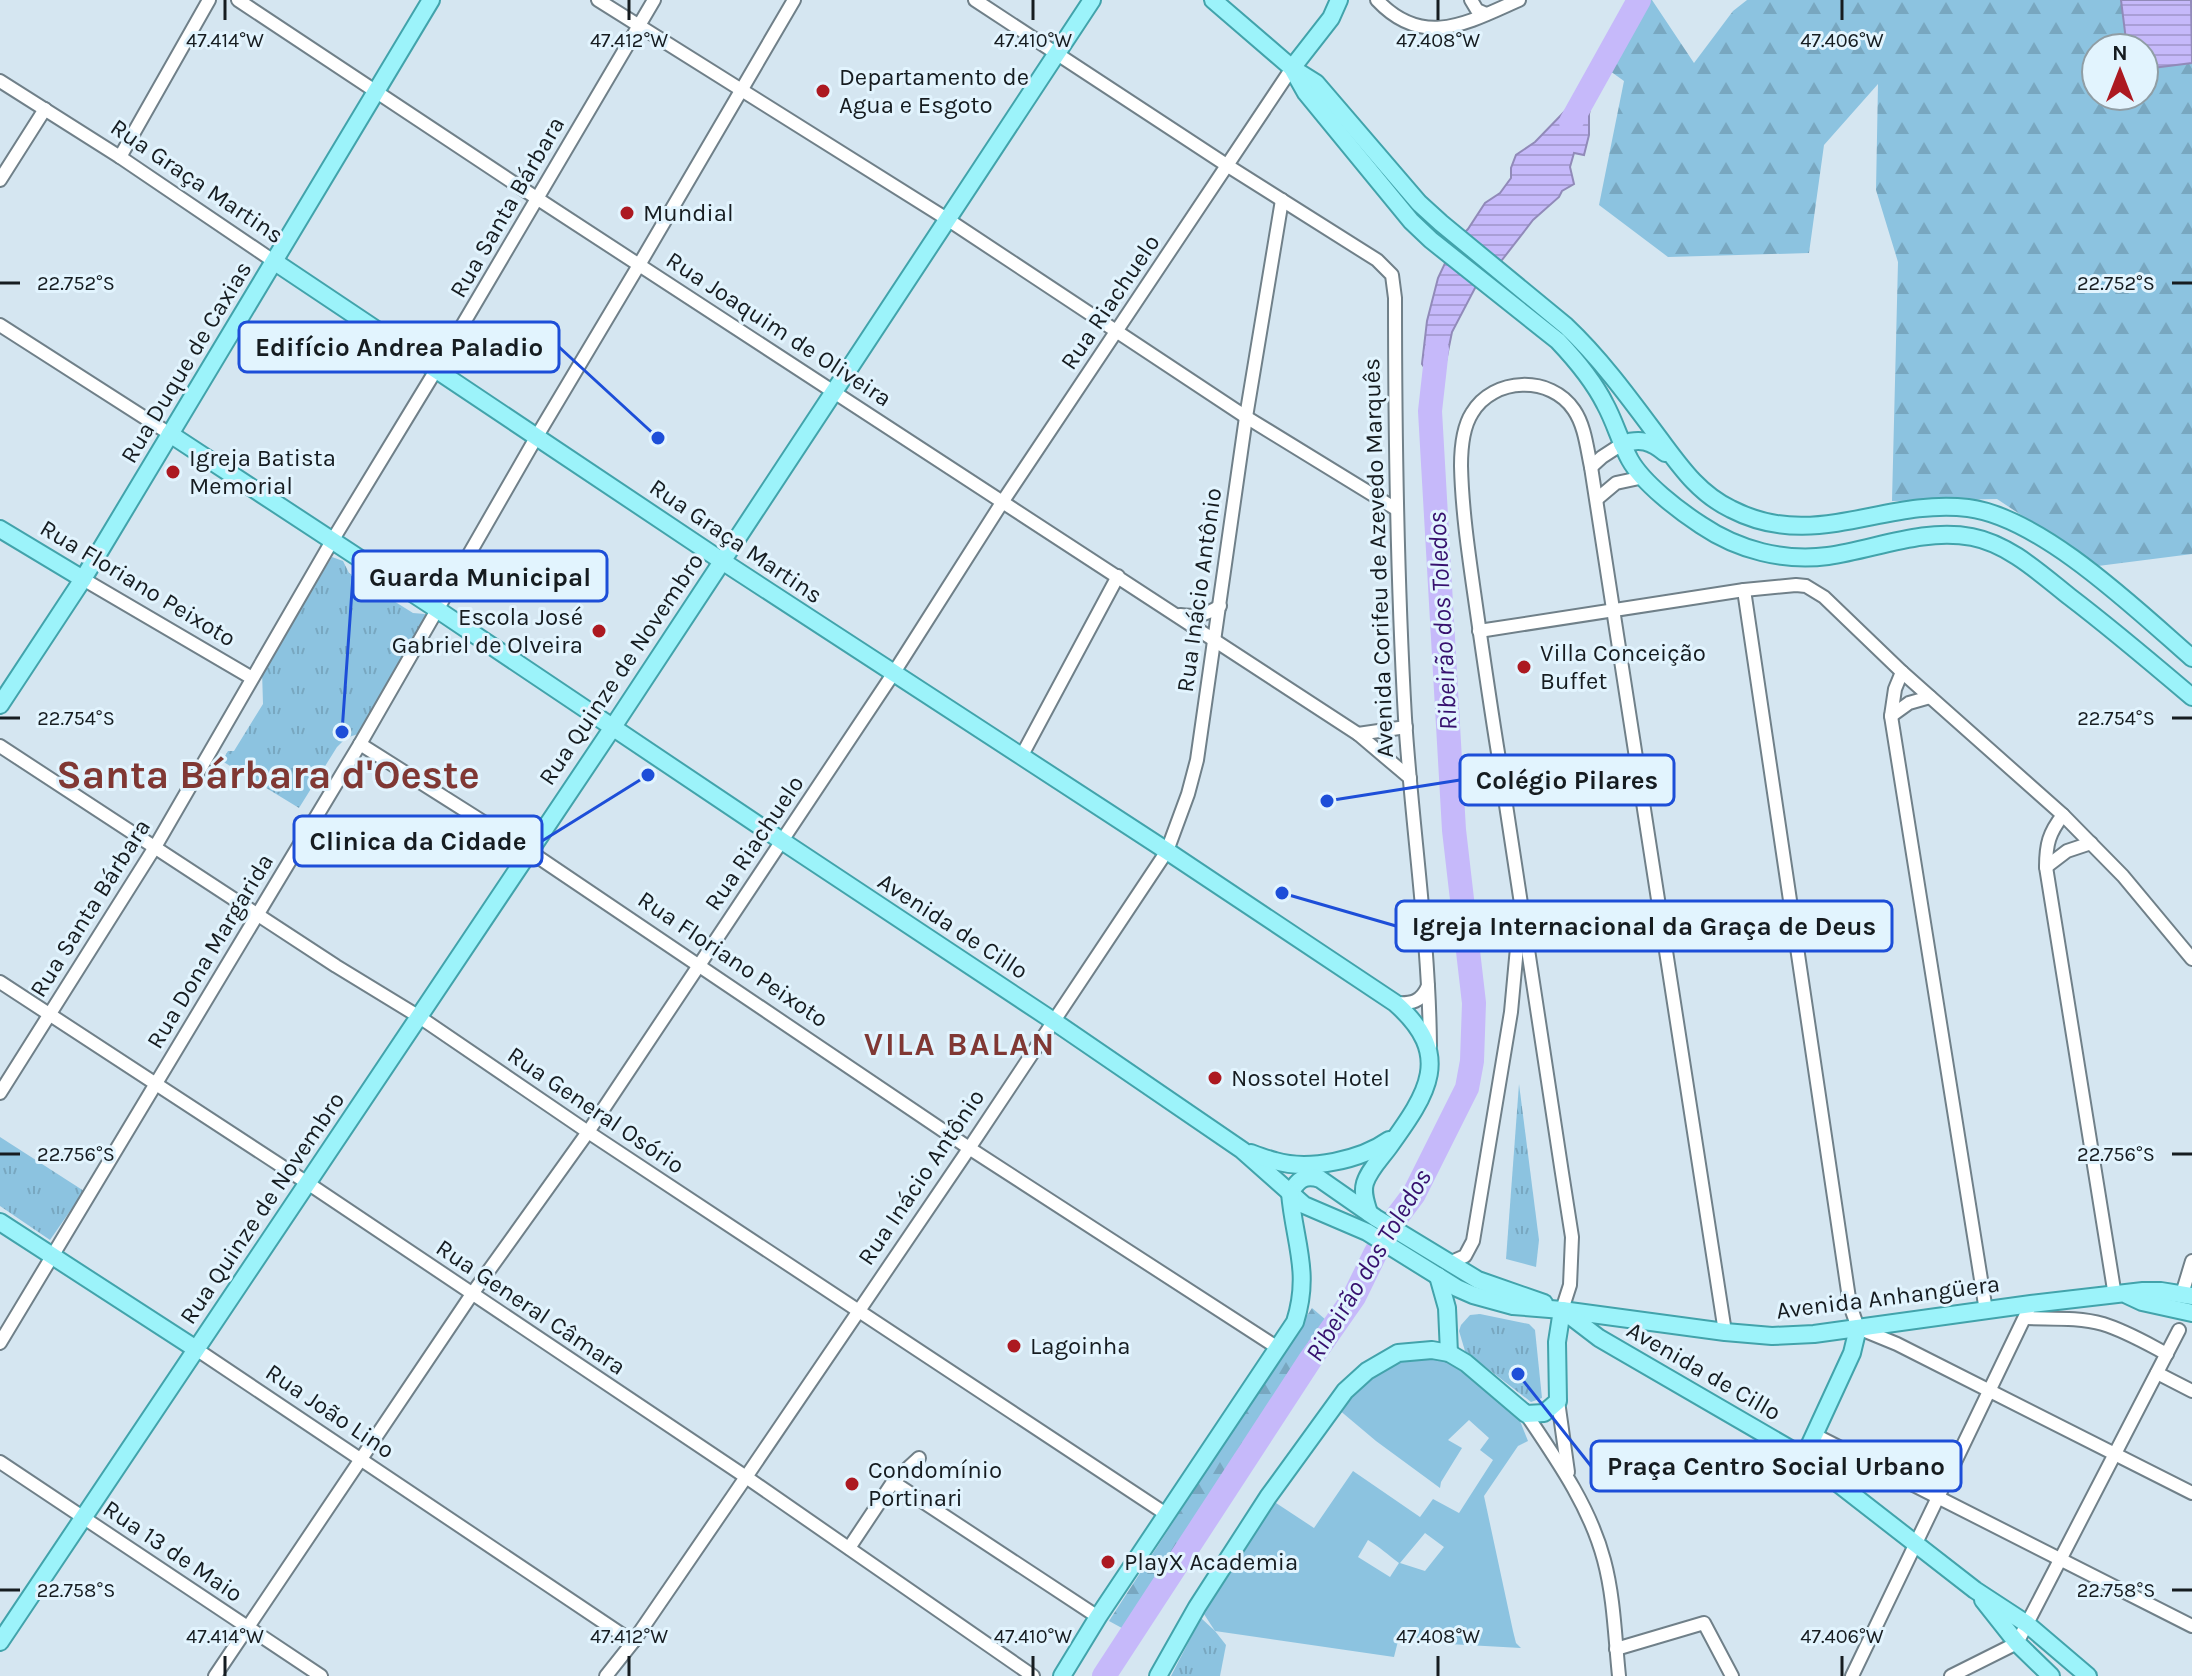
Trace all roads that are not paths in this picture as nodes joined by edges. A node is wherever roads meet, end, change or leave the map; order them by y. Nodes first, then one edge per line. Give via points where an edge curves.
1 (209, 0) edge
2 (238, 0) edge
3 (431, 0) edge
4 (598, 0) edge
5 (654, 0) edge
6 (794, 0) edge
7 (975, 0) edge
8 (1092, 0) edge
9 (1213, 0) edge
10 (1339, 0) edge
11 (1377, 0) edge
12 (1471, 0) edge
13 (1519, 0) edge
14 (1486, 14) junction
15 (638, 25) junction
16 (1057, 54) junction
17 (1292, 68) junction
18 (0, 81) edge
19 (740, 89) junction
20 (376, 90) junction
21 (45, 109) junction
22 (120, 157) junction
23 (1228, 166) junction
24 (0, 180) edge
25 (538, 199) junction
26 (1282, 200) junction
27 (947, 219) junction
28 (275, 262) junction
29 (639, 265) junction
30 (0, 325) edge
31 (1117, 330) junction
32 (436, 370) junction
33 (834, 391) junction
34 (1246, 417) junction
35 (170, 434) junction
36 (537, 436) junction
37 (1622, 444) junction
38 (1676, 462) junction
39 (1591, 467) junction
40 (1644, 477) junction
41 (1597, 499) junction
42 (1003, 501) junction
43 (1396, 509) junction
44 (0, 529) edge
45 (332, 541) junction
46 (722, 561) junction
47 (1118, 576) junction
48 (83, 579) junction
49 (1744, 590) junction
50 (1220, 606) junction
51 (438, 610) junction
52 (1613, 611) junction
53 (1177, 615) junction
54 (1479, 631) junction
55 (1215, 640) junction
56 (2192, 658) edge
57 (1902, 672) junction
58 (893, 674) junction
59 (252, 678) junction
60 (1930, 697) junction
61 (2192, 697) edge
62 (0, 705) edge
63 (1891, 716) junction
64 (613, 727) junction
65 (1406, 727) junction
66 (1358, 734) junction
67 (360, 744) junction
68 (0, 746) edge
69 (1021, 757) junction
70 (1410, 778) junction
71 (2063, 815) junction
72 (782, 841) junction
73 (2091, 843) junction
74 (155, 847) junction
75 (529, 851) junction
76 (1167, 851) junction
77 (2046, 867) junction
78 (1521, 903) junction
79 (258, 914) junction
80 (2192, 959) edge
81 (699, 964) junction
82 (0, 982) edge
83 (1429, 983) junction
84 (1395, 1003) junction
85 (1511, 1012) junction
86 (1537, 1013) junction
87 (49, 1015) junction
88 (418, 1016) junction
89 (1052, 1020) junction
90 (1430, 1053) junction
91 (155, 1084) junction
92 (0, 1093) edge
93 (588, 1132) junction
94 (1399, 1133) junction
95 (969, 1148) junction
96 (1242, 1150) junction
97 (309, 1184) junction
98 (1290, 1193) junction
99 (1371, 1221) junction
100 (0, 1222) edge
101 (52, 1257) junction
102 (2192, 1261) edge
103 (1444, 1270) junction
104 (472, 1294) junction
105 (2120, 1295) junction
106 (2187, 1295) edge
107 (858, 1310) junction
108 (1562, 1310) junction
109 (1986, 1311) junction
110 (2028, 1311) junction
111 (2192, 1313) edge
112 (1858, 1328) junction
113 (2179, 1330) dead end
114 (1725, 1332) junction
115 (0, 1343) edge
116 (1278, 1348) junction
117 (196, 1349) junction
118 (1449, 1353) junction
119 (2167, 1354) junction
120 (2157, 1373) junction
121 (1990, 1391) junction
122 (2192, 1391) edge
123 (1558, 1401) junction
124 (1526, 1414) junction
125 (1815, 1435) junction
126 (2115, 1454) junction
127 (1804, 1457) junction
128 (919, 1458) dead end
129 (361, 1461) junction
130 (0, 1462) edge
131 (746, 1477) junction
132 (1569, 1479) junction
133 (893, 1482) junction
134 (2192, 1493) edge
135 (1939, 1497) junction
136 (1166, 1514) junction
137 (83, 1517) junction
138 (1916, 1543) junction
139 (849, 1548) junction
140 (2061, 1559) junction
141 (1975, 1590) junction
142 (1098, 1617) junction
143 (2027, 1624) junction
144 (2192, 1626) edge
145 (248, 1628) junction
146 (0, 1642) edge
147 (633, 1642) junction
148 (2017, 1643) junction
149 (1616, 1649) junction
150 (215, 1676) edge
151 (321, 1676) edge
152 (606, 1676) edge
153 (1033, 1676) edge
154 (1062, 1676) edge
155 (1158, 1676) edge
156 (1619, 1676) edge
157 (1732, 1676) edge
158 (1852, 1676) edge
159 (1951, 1676) edge
160 (2051, 1676) edge
161 (2088, 1676) edge

1 - 22 street
2 - 20 street, Rua Joaquim de Oliveira
3 - 20 main road, Rua Duque de Caxias
4 - 15 street
5 - 15 street, Rua Santa Bárbara
6 - 19 street, Rua Dona Margarida
7 - 16 street
8 - 16 main road, Rua Quinze de Novembro
9 - 17 main road
10 - 17 main road
11 - 14 street via 1400,20 1421,27 1446,28
12 - 14 street
13 - 14 street
15 - 19 street
15 - 25 street, Rua Santa Bárbara
16 - 23 street
16 - 27 main road, Rua Quinze de Novembro
17 - 23 street, Rua Riachuelo
17 - 37 main road via 1306,93 1411,221 1573,357 1597,389
17 - 38 main road via 1316,83 1441,223 1591,351
18 - 21 street, Rua Graça Martins
19 - 27 street
19 - 29 street, Rua Dona Margarida
20 - 25 street, Rua Joaquim de Oliveira
20 - 28 main road, Rua Duque de Caxias
21 - 22 street, Rua Graça Martins
21 - 24 street
22 - 28 street, Rua Graça Martins
23 - 26 street
23 - 31 street, Rua Riachuelo
25 - 29 street, Rua Joaquim de Oliveira
25 - 32 street, Rua Santa Bárbara
26 - 34 street, Rua Inácio Antônio
26 - 43 street, Avenida Corifeu de Azevedo Marquês via 1392,275
27 - 31 street
27 - 33 main road, Rua Quinze de Novembro
28 - 32 main road, Rua Graça Martins
28 - 35 main road, Rua Duque de Caxias
29 - 33 street, Rua Joaquim de Oliveira
29 - 36 street, Rua Dona Margarida
30 - 35 street
31 - 34 street
31 - 42 street, Rua Riachuelo
32 - 36 main road, Rua Graça Martins
32 - 45 street, Rua Santa Bárbara
33 - 42 street, Rua Joaquim de Oliveira
33 - 46 main road, Rua Quinze de Novembro
34 - 43 street
34 - 50 street, Rua Inácio Antônio
35 - 45 main road, Avenida de Cillo
35 - 48 main road, Rua Duque de Caxias
36 - 46 main road, Rua Graça Martins
36 - 51 street, Rua Dona Margarida
37 - 38 main road via 1649,442
37 - 39 street
37 - 40 main road
38 - 56 main road via 1700,489 1730,509 1779,525 1827,526 1939,506 2000,516 2084,568
39 - 41 street
39 - 54 street via 1581,421 1554,391 1509,387 1492,393 1472,412 1461,462
40 - 41 street via 1616,483
40 - 61 main road via 1703,527 1752,550 1785,557 1830,555 1922,536 1974,538 1994,545 2048,579
41 - 52 street
42 - 47 street, Rua Joaquim de Oliveira
42 - 58 street, Rua Riachuelo
43 - 65 street, Avenida Corifeu de Azevedo Marquês
44 - 48 main road, Rua Floriano Peixoto
45 - 51 main road, Avenida de Cillo
45 - 59 street, Rua Santa Bárbara
46 - 58 main road, Rua Graça Martins
46 - 64 main road, Rua Quinze de Novembro
47 - 53 street, Rua Joaquim de Oliveira
47 - 69 street
48 - 59 street, Rua Floriano Peixoto
48 - 62 main road, Rua Duque de Caxias
49 - 52 street
49 - 57 street via 1796,585 1815,590
49 - 112 street via 1850,1305
50 - 53 street via 1206,615
50 - 55 street, Rua Inácio Antônio
51 - 64 main road, Avenida de Cillo
51 - 67 street, Rua Dona Margarida
52 - 54 street
52 - 114 street
53 - 55 street, Rua Joaquim de Oliveira
54 - 78 street
55 - 66 street, Rua Joaquim de Oliveira
55 - 76 street, Rua Inácio Antônio via 1197,760
57 - 60 street
57 - 63 street
58 - 69 main road, Rua Graça Martins
58 - 72 street, Rua Riachuelo
59 - 74 street, Rua Santa Bárbara
60 - 63 street
60 - 71 street
63 - 109 street
64 - 72 main road, Avenida de Cillo
64 - 75 main road, Rua Quinze de Novembro
65 - 66 street
65 - 70 street, Avenida Corifeu de Azevedo Marquês
66 - 70 street, Rua Joaquim de Oliveira
67 - 75 street, Rua Floriano Peixoto
67 - 79 street, Rua Dona Margarida
68 - 74 street, Rua General Osório
69 - 76 main road, Rua Graça Martins
70 - 83 street, Avenida Corifeu de Azevedo Marquês
71 - 73 street
71 - 77 street via 2046,845
72 - 81 street, Rua Riachuelo
72 - 89 main road, Avenida de Cillo
73 - 77 street via 2067,851
73 - 80 street
74 - 79 street, Rua General Osório
74 - 87 street, Rua Santa Bárbara
75 - 81 street, Rua Floriano Peixoto
75 - 88 main road, Rua Quinze de Novembro
76 - 84 main road, Rua Graça Martins
76 - 89 street, Rua Inácio Antônio
77 - 105 street
78 - 85 street
78 - 86 street
79 - 88 street, Rua General Osório
79 - 91 street, Rua Dona Margarida
81 - 93 street, Rua Riachuelo
81 - 95 street, Rua Floriano Peixoto
82 - 87 street, Rua General Câmara
83 - 84 street via 1418,1001
83 - 90 street, Avenida Corifeu de Azevedo Marquês
84 - 90 main road, Rua Graça Martins via 1413,1018
85 - 86 street
85 - 103 street via 1473,1241 1465,1256
86 - 108 street via 1572,1237 1570,1285
87 - 91 street, Rua General Câmara
87 - 92 street, Rua Santa Bárbara
88 - 93 street, Rua General Osório
88 - 97 main road, Rua Quinze de Novembro
89 - 95 street, Rua Inácio Antônio
89 - 96 main road, Avenida de Cillo
90 - 94 main road, Avenida Corifeu de Azevedo Marquês via 1425,1090
91 - 97 street, Rua General Câmara
91 - 101 street, Rua Dona Margarida
93 - 104 street, Rua Riachuelo
93 - 107 street, Rua General Osório
94 - 96 main road via 1362,1155 1327,1162 1277,1162
94 - 99 main road, Avenida Corifeu de Azevedo Marquês via 1366,1181
95 - 107 street, Rua Inácio Antônio
95 - 116 street, Rua Floriano Peixoto
96 - 98 main road, Avenida de Cillo
97 - 104 street, Rua General Câmara
97 - 117 main road, Rua Quinze de Novembro
98 - 99 main road, Avenida de Cillo via 1314,1210 1350,1223
98 - 99 main road via 1302,1178 1320,1179
98 - 116 main road via 1302,1257 1302,1291 1295,1322
99 - 103 main road, Avenida de Cillo
100 - 101 main road, Rua João Lino
101 - 115 street, Rua Dona Margarida
101 - 117 main road, Rua João Lino
102 - 106 street
103 - 108 main road, Avenida de Cillo via 1457,1288 1492,1302
103 - 118 main road
104 - 129 street, Rua Riachuelo
104 - 131 street, Rua General Câmara
105 - 106 main road, Avenida Anhangüera
105 - 110 main road, Avenida Anhangüera
105 - 111 main road, Avenida Anhangüera
107 - 131 street, Rua Inácio Antônio
107 - 136 street, Rua General Osório
108 - 114 main road, Avenida Anhangüera
108 - 123 main road
108 - 127 main road, Avenida de Cillo via 1599,1338
109 - 110 main road, Avenida Anhangüera
109 - 112 main road, Avenida Anhangüera
110 - 119 street via 2100,1323
110 - 121 street
112 - 114 main road, Avenida Anhangüera via 1772,1336
112 - 121 street
112 - 125 main road
113 - 119 street
116 - 136 main road
117 - 129 street, Rua João Lino
117 - 137 main road, Rua Quinze de Novembro
118 - 124 main road
118 - 155 main road via 1398,1353 1345,1391 1268,1497
119 - 120 street
120 - 122 street
120 - 126 street
121 - 126 street
121 - 135 street
123 - 124 main road via 1544,1413
123 - 132 street
124 - 132 street
125 - 127 main road
125 - 135 street
126 - 134 street
126 - 140 street
127 - 138 main road, Avenida de Cillo
128 - 133 street
129 - 145 street, Rua Riachuelo
129 - 147 street, Rua João Lino
130 - 137 street, Rua 13 de Maio
131 - 139 street, Rua General Câmara
131 - 147 street, Rua Inácio Antônio
132 - 149 street via 1604,1562
133 - 139 street
133 - 142 street
135 - 138 street
135 - 140 street
136 - 142 main road
137 - 145 street, Rua 13 de Maio
137 - 146 main road, Rua Quinze de Novembro
138 - 141 main road, Avenida de Cillo
138 - 158 street
139 - 153 street, Rua General Câmara
140 - 143 street
140 - 144 street
141 - 143 main road, Avenida de Cillo
141 - 148 main road, Avenida de Cillo
142 - 154 main road
143 - 148 street
143 - 161 main road, Avenida de Cillo
145 - 150 street, Rua Riachuelo
145 - 151 street, Rua 13 de Maio
147 - 152 street, Rua Inácio Antônio
148 - 159 street
148 - 160 main road, Avenida de Cillo
149 - 156 street
149 - 157 street via 1704,1623

